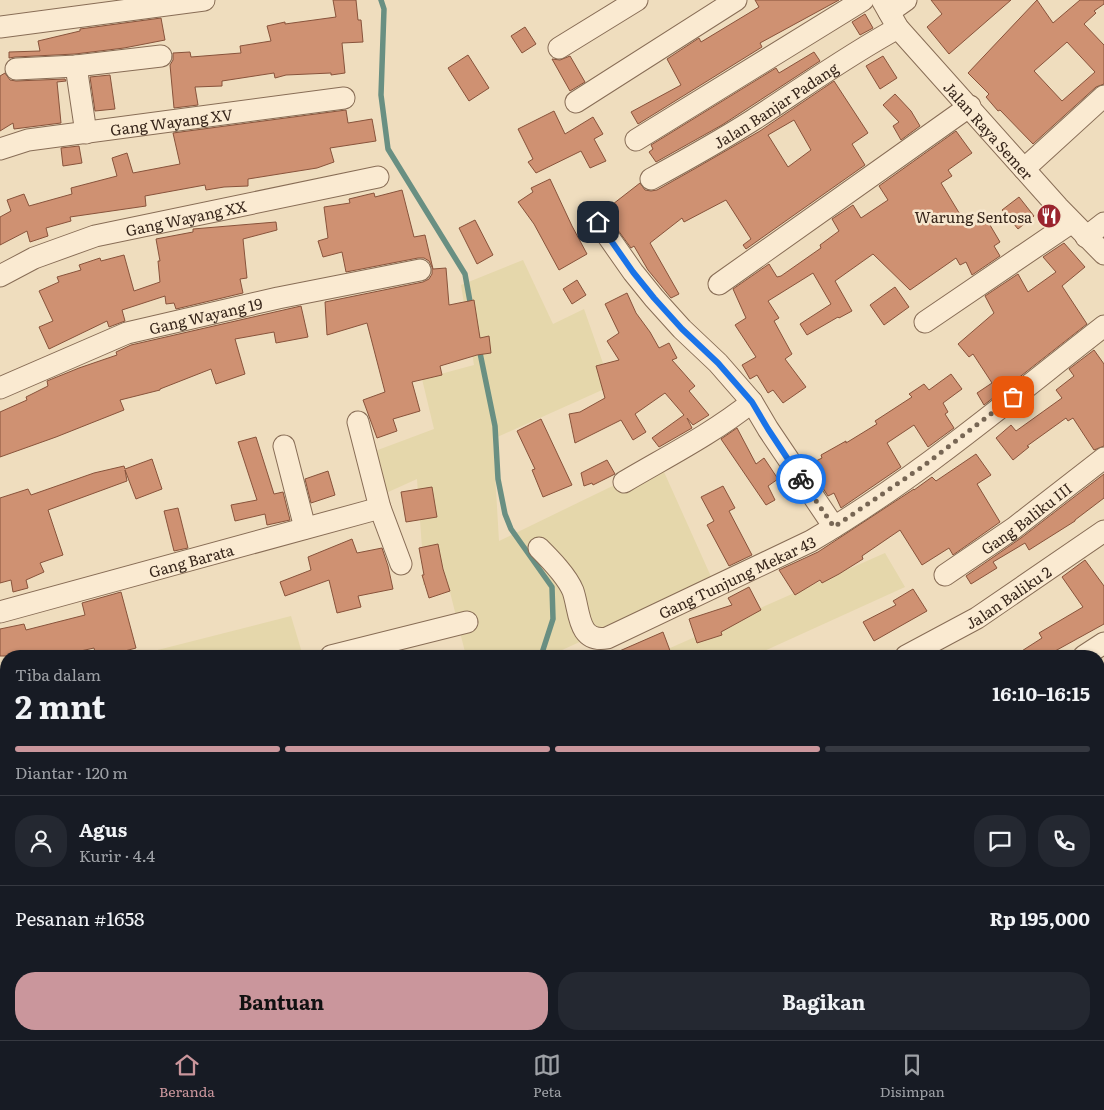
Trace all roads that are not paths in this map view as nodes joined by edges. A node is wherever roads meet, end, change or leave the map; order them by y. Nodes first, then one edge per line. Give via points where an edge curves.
1 (204, 0) edge
2 (637, 0) edge
3 (736, 0) edge
4 (863, 0) edge
5 (906, 0) edge
6 (890, 13) edge
7 (0, 27) edge
8 (559, 48) dead end
9 (161, 56) dead end
10 (76, 66) junction
11 (16, 69) dead end
12 (1104, 96) edge
13 (344, 98) dead end
14 (576, 102) dead end
15 (970, 106) junction
16 (86, 133) junction
17 (636, 140) dead end
18 (0, 149) edge
19 (1024, 169) junction
20 (378, 177) dead end
21 (651, 179) dead end
22 (598, 222) dead end
23 (1072, 222) junction
24 (1104, 224) edge
25 (1086, 237) junction
26 (1104, 254) edge
27 (420, 270) dead end
28 (0, 276) edge
29 (719, 284) dead end
30 (925, 322) dead end
31 (1104, 326) edge
32 (0, 388) edge
33 (752, 402) junction
34 (358, 422) dead end
35 (284, 446) dead end
36 (1104, 458) edge
37 (624, 482) dead end
38 (380, 508) junction
39 (834, 527) junction
40 (305, 528) junction
41 (1104, 531) edge
42 (539, 548) dead end
43 (401, 564) dead end
44 (945, 575) dead end
45 (0, 612) edge
46 (467, 622) dead end
47 (1104, 643) edge
48 (355, 650) edge
49 (917, 650) edge
50 (1093, 650) edge

1 - 7 street
2 - 8 street
3 - 14 street
4 - 17 street
5 - 6 street, Jalan Banjar Padang
6 - 15 street, Jalan Raya Semer
6 - 21 street, Jalan Banjar Padang via 862,48 730,134
9 - 10 street
10 - 11 street
10 - 16 street
12 - 19 street
13 - 16 street, Gang Wayang XV
15 - 19 street, Jalan Raya Semer
15 - 29 street
16 - 18 street, Gang Wayang XV via 28,140
19 - 23 street, Jalan Raya Semer
20 - 28 street, Gang Wayang XX via 95,236 34,258
22 - 33 street via 654,298
23 - 25 street, Jalan Raya Semer
23 - 30 street
24 - 25 street
25 - 26 street, Jalan Raya Semer
27 - 32 street, Gang Wayang 19 via 127,332
31 - 39 street, Gang Tunjung Mekar 43 via 922,467
33 - 37 street via 728,422
33 - 39 street
34 - 38 street
35 - 40 street
36 - 44 street, Gang Baliku III via 1014,528
38 - 40 street, Gang Barata
38 - 43 street
39 - 42 street, Gang Tunjung Mekar 43 via 811,541 598,640 580,621 573,590
40 - 45 street, Gang Barata
41 - 49 street, Jalan Baliku 2 via 977,618
46 - 48 street
47 - 50 street

